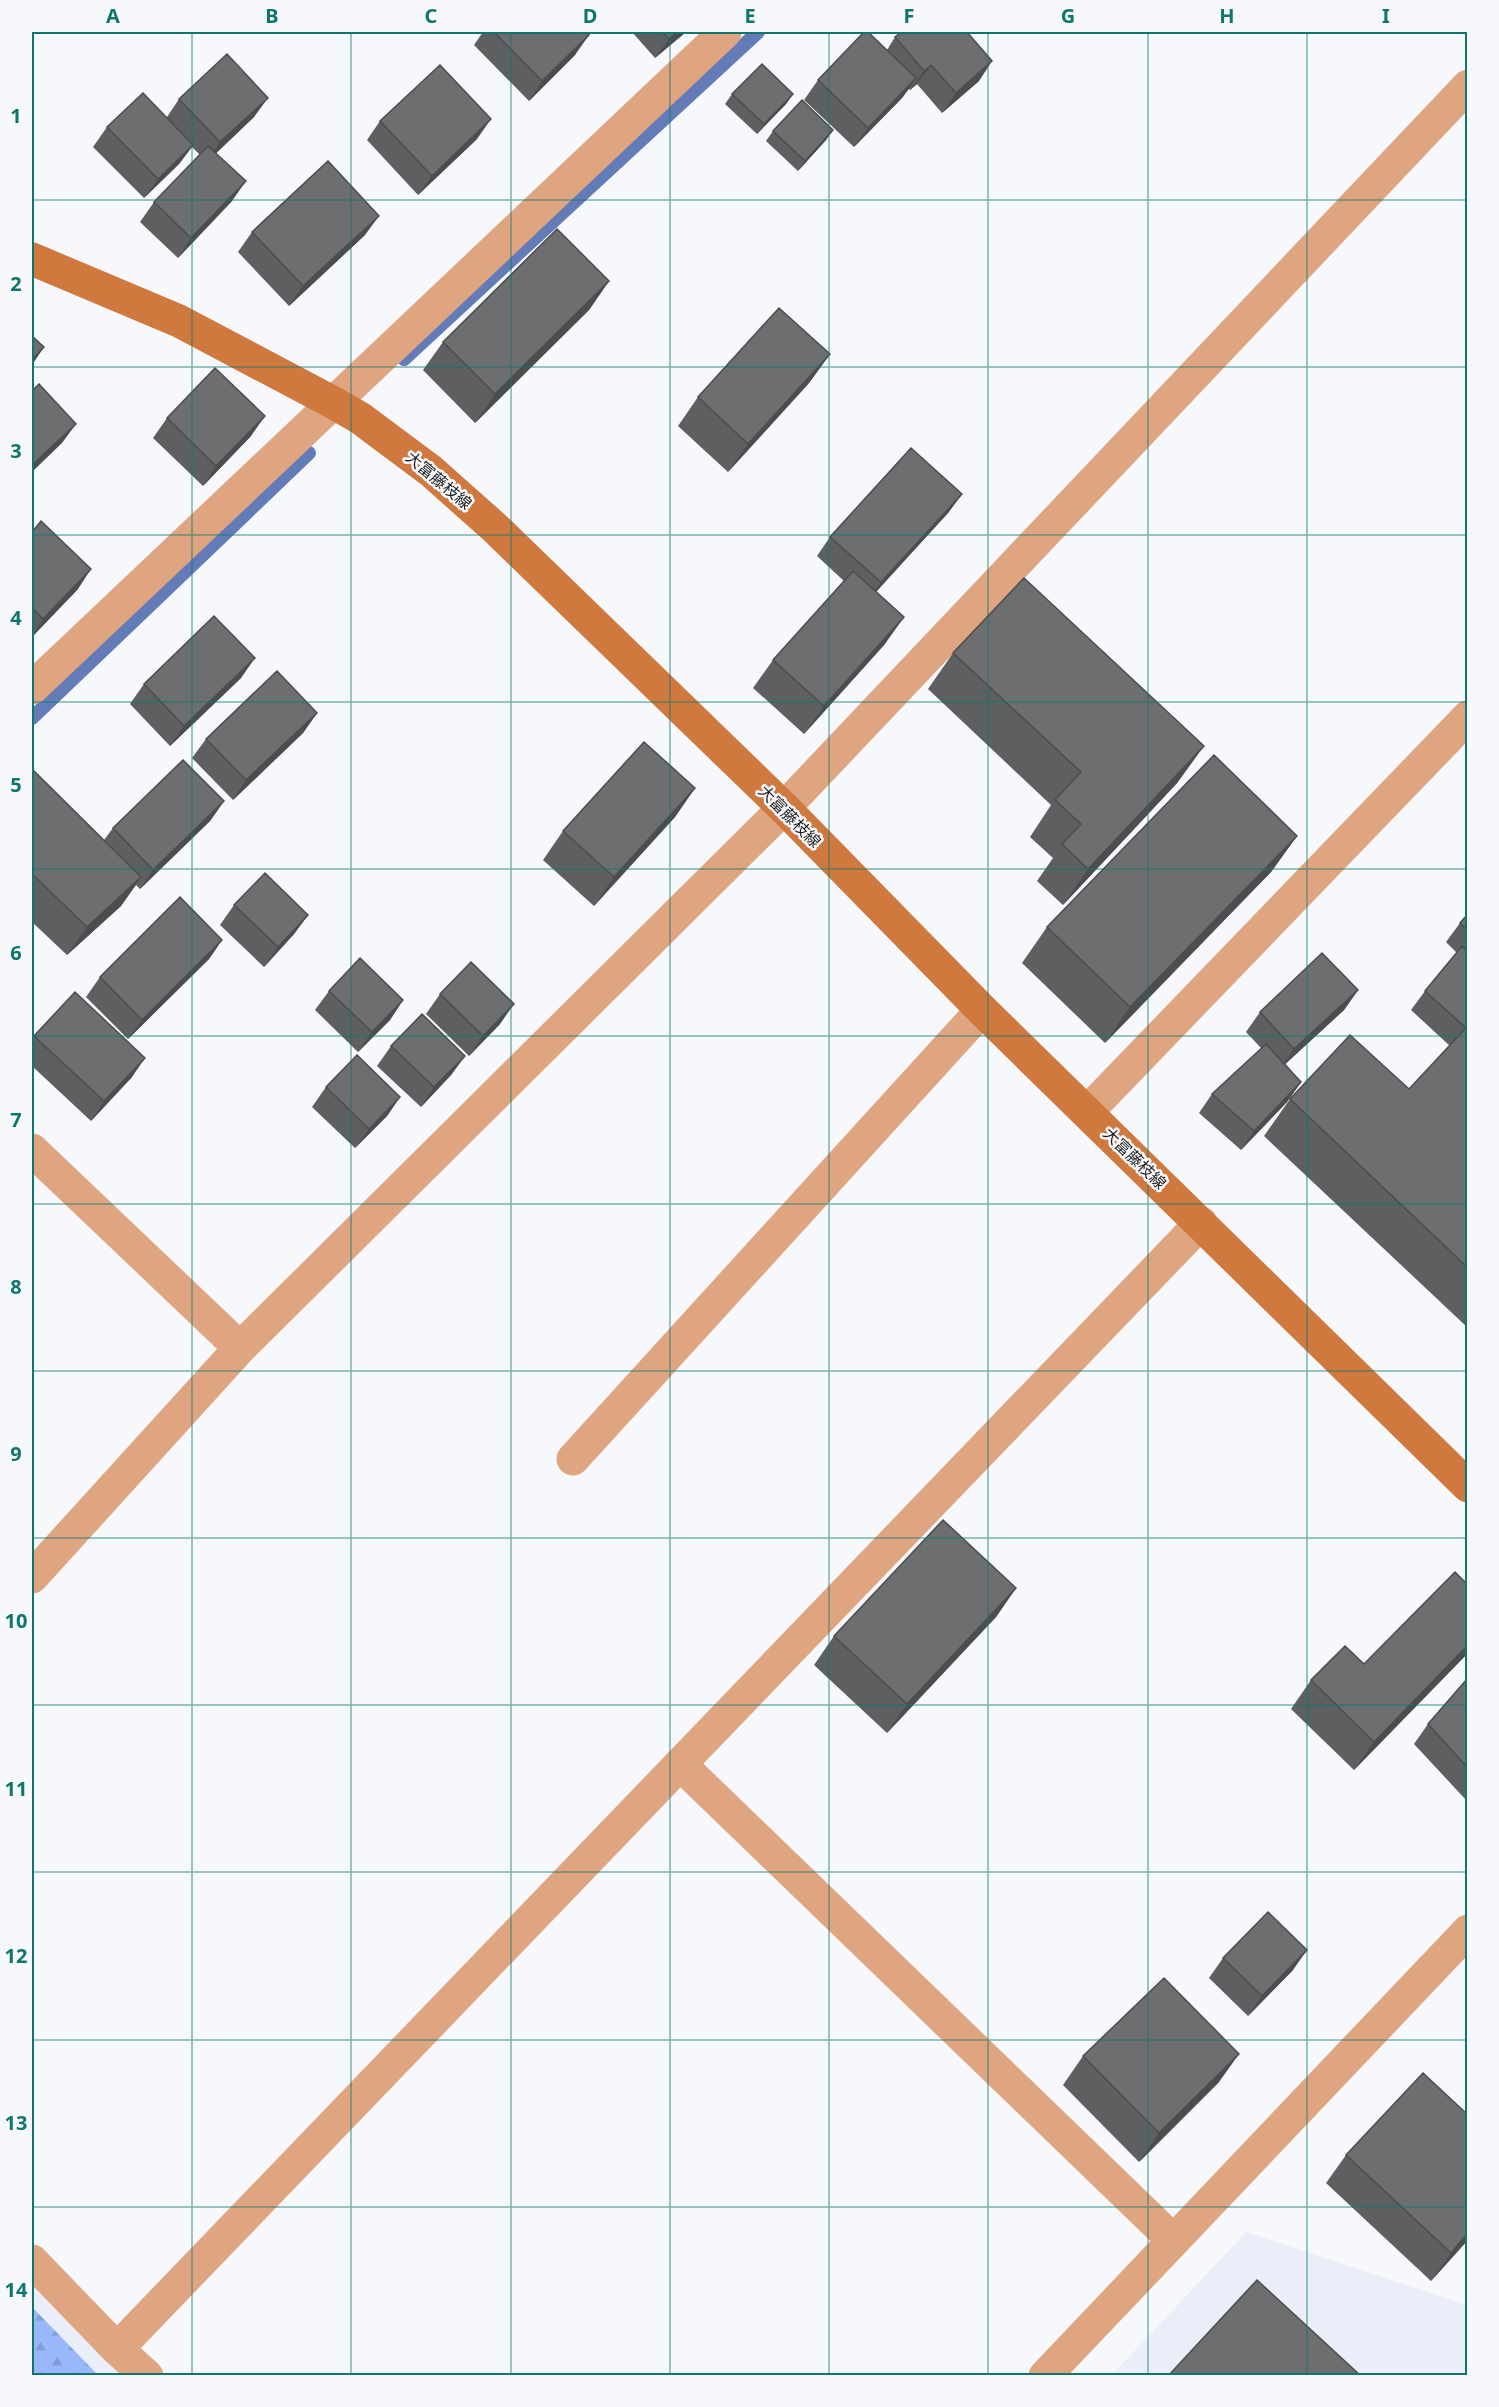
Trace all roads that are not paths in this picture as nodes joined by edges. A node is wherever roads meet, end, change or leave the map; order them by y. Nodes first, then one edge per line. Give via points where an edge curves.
1 (725, 32) edge
2 (1467, 86) edge
3 (32, 259) edge
4 (334, 403) junction
5 (32, 688) edge
6 (1467, 717) edge
7 (784, 808) junction
8 (982, 1010) junction
9 (1087, 1112) junction
10 (32, 1150) edge
11 (1201, 1222) junction
12 (240, 1348) junction
13 (573, 1459) dead end
14 (1467, 1486) edge
15 (32, 1577) edge
16 (680, 1764) junction
17 (1467, 1931) edge
18 (1173, 2240) junction
19 (32, 2261) edge
20 (117, 2349) junction
21 (147, 2376) edge
22 (1045, 2376) edge

1 - 4 street
2 - 7 street
3 - 4 main road, 大富藤枝線 via 179,321
4 - 5 street
4 - 7 main road, 大富藤枝線 via 431,471 494,527
6 - 9 street
7 - 8 main road, 大富藤枝線
7 - 12 street
8 - 9 main road, 大富藤枝線
8 - 13 street
9 - 11 main road, 大富藤枝線
10 - 12 street
11 - 14 main road, 大富藤枝線
11 - 16 street
12 - 15 street
16 - 18 street
16 - 20 street
17 - 18 street
18 - 22 street
19 - 20 street
20 - 21 street

